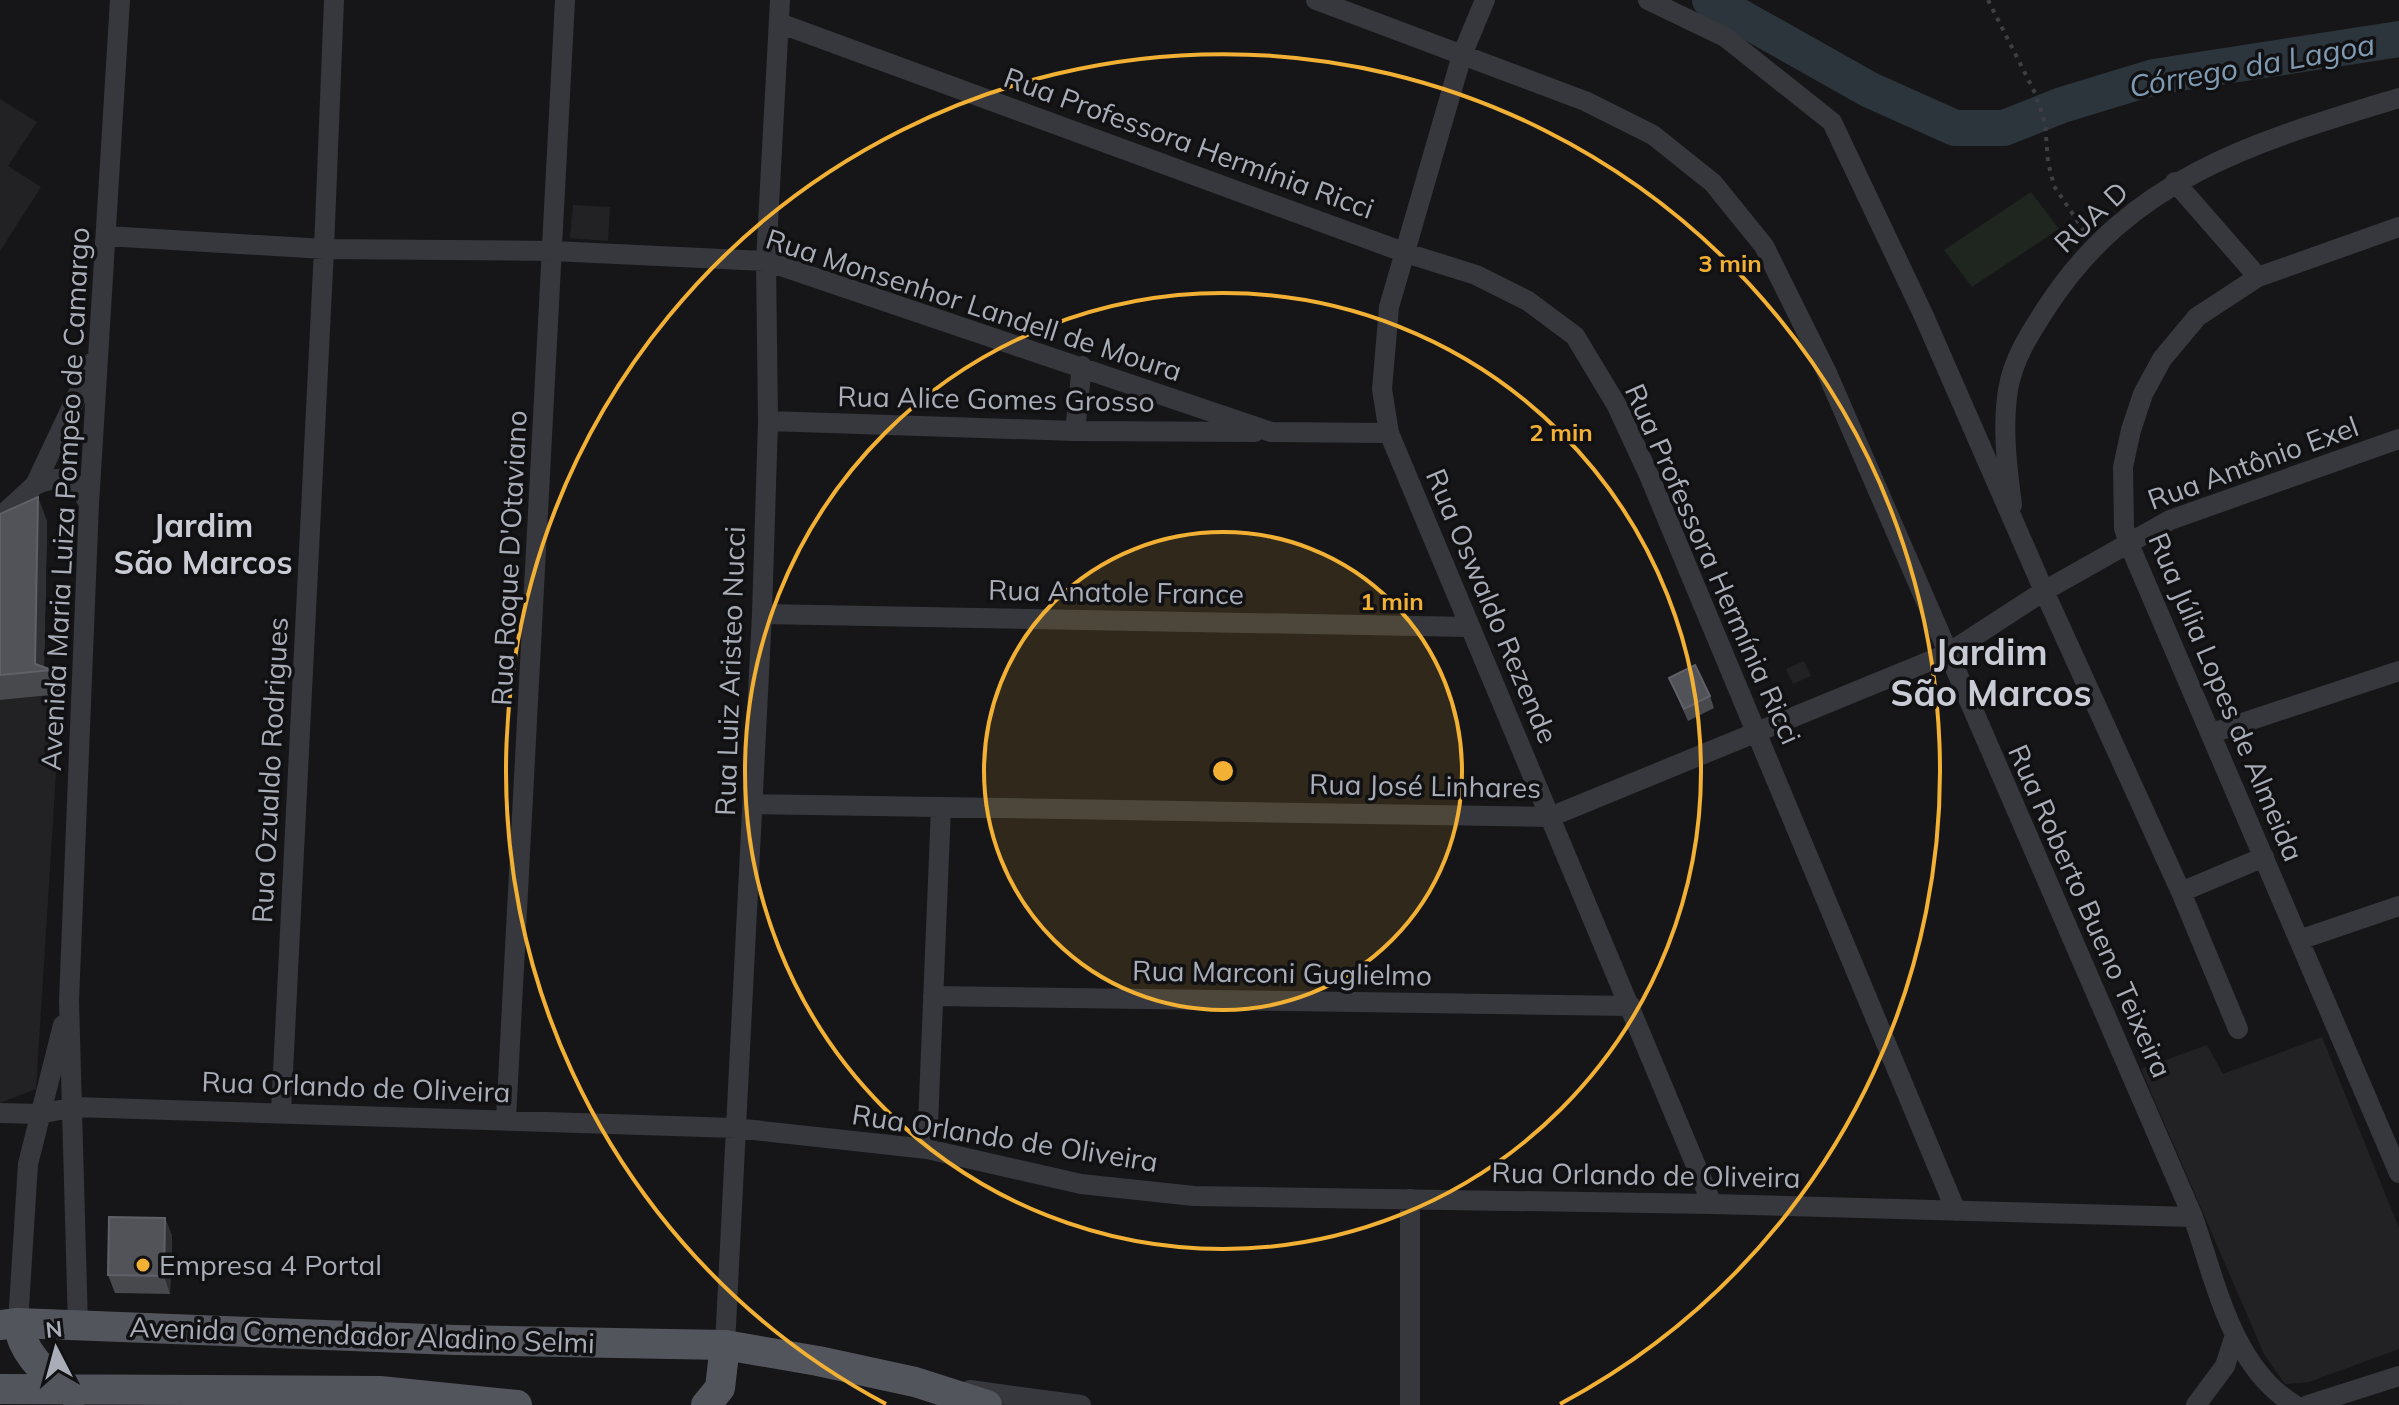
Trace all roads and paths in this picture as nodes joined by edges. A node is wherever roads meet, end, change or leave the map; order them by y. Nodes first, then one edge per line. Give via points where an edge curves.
1 (120, 0) edge
2 (334, 0) edge
3 (565, 0) edge
4 (780, 0) edge
5 (1316, 0) edge
6 (1485, 0) edge
7 (1648, 0) edge
8 (1988, 0) edge
9 (779, 23) junction
10 (1462, 55) junction
11 (2399, 98) edge
12 (2175, 182) junction
13 (2399, 227) edge
14 (106, 236) junction
15 (2095, 247) junction
16 (324, 249) junction
17 (553, 251) junction
18 (1406, 253) junction
19 (766, 261) junction
20 (2258, 277) junction
21 (98, 351) junction
22 (1082, 366) junction
23 (768, 421) junction
24 (1075, 431) junction
25 (1271, 432) junction
26 (1389, 433) junction
27 (2399, 439) edge
28 (35, 485) junction
29 (89, 504) junction
30 (0, 517) edge
31 (2015, 528) junction
32 (2129, 544) junction
33 (2044, 591) junction
34 (762, 614) junction
35 (1469, 627) junction
36 (1947, 654) junction
37 (2399, 671) edge
38 (1757, 733) junction
39 (2212, 733) junction
40 (753, 804) junction
41 (941, 807) junction
42 (1550, 817) junction
43 (2264, 857) junction
44 (2181, 892) junction
45 (2399, 906) edge
46 (2299, 940) junction
47 (933, 996) junction
48 (69, 1001) junction
49 (1631, 1006) junction
50 (2238, 1029) dead end
51 (74, 1107) junction
52 (281, 1112) junction
53 (0, 1113) edge
54 (40, 1114) junction
55 (506, 1119) junction
56 (735, 1128) junction
57 (2392, 1134) edge
58 (927, 1149) junction
59 (2399, 1173) edge
60 (1410, 1199) junction
61 (1712, 1204) junction
62 (1956, 1211) junction
63 (2193, 1217) junction
64 (9, 1324) edge
65 (78, 1326) junction
66 (2235, 1335) junction
67 (725, 1345) junction
68 (2399, 1376) edge
69 (915, 1382) junction
70 (0, 1389) edge
71 (79, 1397) edge
72 (517, 1405) edge
73 (706, 1405) edge
74 (987, 1405) edge
75 (1081, 1405) edge
76 (1410, 1405) edge
77 (2196, 1405) edge
78 (2295, 1405) edge
79 (2308, 1405) edge

1 - 14 street, Avenida Maria Luiza Pompeo de Camargo
2 - 16 street, Rua Ozualdo Rodrigues
3 - 17 street, Rua Roque D'Otaviano
4 - 9 street, Rua Luiz Aristeo Nucci
5 - 10 street, Rua Roberto Bueno Teixeira
6 - 10 street, Rua Oswaldo Rezende
7 - 31 street via 1725,37 1832,122 1923,314
8 - 15 path via 2045,123 2054,186
9 - 18 street, Rua Professora Hermínia Ricci
9 - 19 street, Rua Luiz Aristeo Nucci
10 - 18 street, Rua Oswaldo Rezende
10 - 36 street, Rua Roberto Bueno Teixeira via 1585,101 1653,135 1713,183 1764,246 1814,343
11 - 12 street, RUA D via 2279,135
12 - 15 street, RUA D
12 - 20 street
13 - 20 street, Rua Júlia Lopes de Almeida
14 - 16 street, Rua Monsenhor Landell de Moura
14 - 21 street, Avenida Maria Luiza Pompeo de Camargo
15 - 31 street, RUA D via 2065,279 2030,333 2009,387 2005,423
16 - 17 street, Rua Monsenhor Landell de Moura
16 - 52 street, Rua Ozualdo Rodrigues
17 - 19 street, Rua Monsenhor Landell de Moura
17 - 55 street, Rua Roque D'Otaviano
18 - 26 street, Rua Oswaldo Rezende via 1383,348
18 - 38 street, Rua Professora Hermínia Ricci via 1489,281 1528,301 1575,336 1642,459
19 - 22 street, Rua Monsenhor Landell de Moura
19 - 23 street, Rua Luiz Aristeo Nucci
20 - 32 street, Rua Júlia Lopes de Almeida via 2197,317 2162,359 2143,394 2123,467
21 - 28 street
21 - 29 street, Avenida Maria Luiza Pompeo de Camargo
22 - 24 street
22 - 25 street, Rua Monsenhor Landell de Moura
23 - 24 street, Rua Alice Gomes Grosso
23 - 34 street, Rua Luiz Aristeo Nucci
24 - 25 street, Rua Alice Gomes Grosso
25 - 26 street, Rua Monsenhor Landell de Moura
26 - 35 street, Rua Oswaldo Rezende
27 - 32 street, Rua Antônio Exel via 2170,520
28 - 29 street via 66,479 80,487
28 - 30 street
29 - 48 street, Avenida Maria Luiza Pompeo de Camargo
31 - 33 street
32 - 33 street, Rua José Linhares
32 - 39 street, Rua Júlia Lopes de Almeida
33 - 36 street, Rua José Linhares
33 - 44 street
34 - 35 street, Rua Anatole France
34 - 40 street, Rua Luiz Aristeo Nucci
35 - 42 street, Rua Oswaldo Rezende
36 - 38 street, Rua José Linhares
36 - 63 street, Rua Roberto Bueno Teixeira
37 - 39 street
38 - 42 street, Rua José Linhares
38 - 62 street, Rua Professora Hermínia Ricci
39 - 43 street, Rua Júlia Lopes de Almeida
40 - 41 street, Rua José Linhares
40 - 56 street, Rua Luiz Aristeo Nucci
41 - 42 street, Rua José Linhares
41 - 47 street
42 - 49 street, Rua Oswaldo Rezende
43 - 44 street
43 - 46 street, Rua Júlia Lopes de Almeida
44 - 50 street
45 - 46 street
46 - 57 street, Rua Júlia Lopes de Almeida
47 - 49 street, Rua Marconi Guglielmo
47 - 58 street
48 - 51 street, Avenida Maria Luiza Pompeo de Camargo
48 - 54 street, Avenida Maria Luiza Pompeo de Camargo
49 - 61 street, Rua Oswaldo Rezende
51 - 52 street, Rua Orlando de Oliveira
51 - 54 street, Rua Orlando de Oliveira
51 - 65 street, Avenida Maria Luiza Pompeo de Camargo
52 - 55 street, Rua Orlando de Oliveira
53 - 54 street, Rua Orlando de Oliveira
54 - 64 street, Avenida Maria Luiza Pompeo de Camargo via 28,1164
55 - 56 street, Rua Orlando de Oliveira
56 - 58 street, Rua Orlando de Oliveira
56 - 67 street, Rua Luiz Aristeo Nucci
57 - 59 street, Rua Júlia Lopes de Almeida
58 - 60 street, Rua Orlando de Oliveira via 1081,1184 1180,1194
60 - 61 street, Rua Orlando de Oliveira
60 - 76 street
61 - 62 street, Rua Orlando de Oliveira
62 - 63 street, Rua Orlando de Oliveira
63 - 66 street, Rua Roberto Bueno Teixeira
64 - 65 main road, Avenida Comendador Aladino Selmi
64 - 71 main road via 29,1353
65 - 67 main road, Avenida Comendador Aladino Selmi
66 - 77 street via 2225,1366
66 - 78 street, Rua Roberto Bueno Teixeira via 2264,1382
67 - 69 main road, Avenida Comendador Aladino Selmi
67 - 73 main road via 720,1388
68 - 79 street
69 - 74 main road, Avenida Comendador Aladino Selmi
69 - 75 street
70 - 71 main road, Avenida Comendador Aladino Selmi
71 - 72 main road, Avenida Comendador Aladino Selmi via 380,1391

